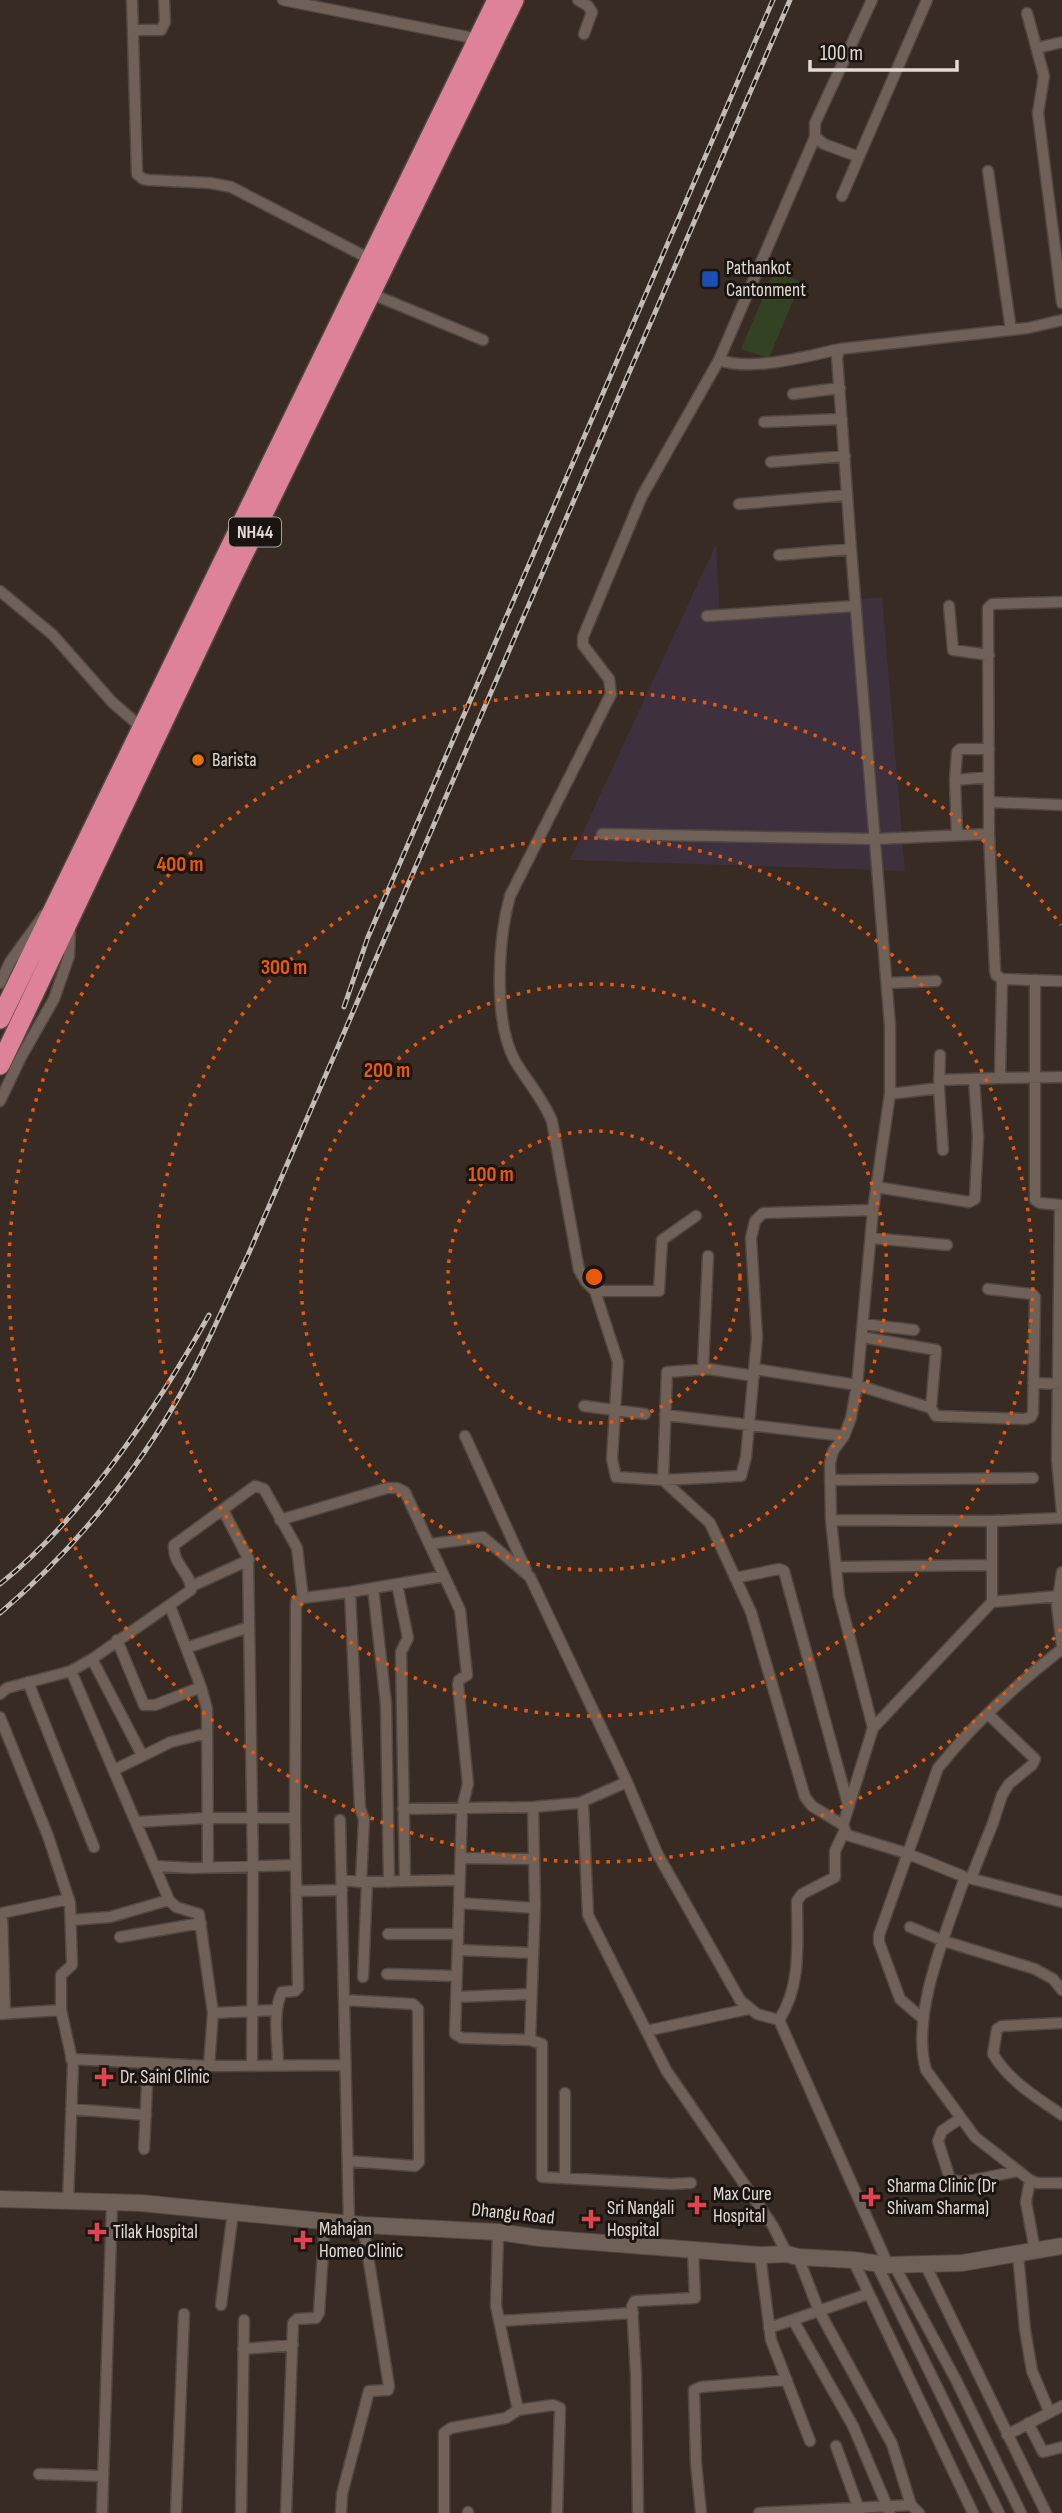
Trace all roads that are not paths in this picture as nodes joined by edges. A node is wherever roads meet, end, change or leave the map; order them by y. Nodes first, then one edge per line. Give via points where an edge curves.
1 (132, 0) edge
2 (164, 0) edge
3 (283, 0) edge
4 (497, 0) edge
5 (514, 0) edge
6 (578, 0) edge
7 (872, 0) edge
8 (927, 0) edge
9 (1027, 13) dead end
10 (133, 30) junction
11 (584, 34) dead end
12 (478, 39) junction
13 (1062, 42) edge
14 (1037, 48) junction
15 (815, 137) junction
16 (859, 157) junction
17 (988, 171) dead end
18 (842, 196) dead end
19 (370, 259) junction
20 (372, 294) junction
21 (1062, 303) edge
22 (1062, 320) edge
23 (346, 328) junction
24 (1011, 330) junction
25 (483, 340) dead end
26 (840, 349) junction
27 (719, 360) junction
28 (840, 388) junction
29 (793, 394) dead end
30 (842, 419) junction
31 (764, 422) dead end
32 (845, 456) junction
33 (771, 462) dead end
34 (847, 495) junction
35 (739, 504) dead end
36 (850, 549) junction
37 (779, 555) dead end
38 (0, 591) edge
39 (1062, 602) edge
40 (855, 606) junction
41 (948, 606) dead end
42 (707, 616) dead end
43 (989, 654) junction
44 (142, 728) junction
45 (989, 749) junction
46 (989, 777) junction
47 (954, 780) junction
48 (989, 802) junction
49 (1062, 805) edge
50 (602, 834) dead end
51 (989, 834) junction
52 (957, 835) junction
53 (876, 839) junction
54 (65, 907) junction
55 (1002, 979) junction
56 (1035, 980) junction
57 (936, 981) dead end
58 (1062, 981) edge
59 (0, 983) edge
60 (887, 983) junction
61 (0, 1020) edge
62 (940, 1055) dead end
63 (0, 1065) edge
64 (1062, 1077) edge
65 (1000, 1078) junction
66 (1034, 1078) junction
67 (974, 1079) junction
68 (939, 1084) junction
69 (890, 1094) junction
70 (0, 1101) edge
71 (943, 1150) dead end
72 (876, 1187) junction
73 (1061, 1205) edge
74 (873, 1210) junction
75 (696, 1216) dead end
76 (871, 1238) junction
77 (947, 1245) dead end
78 (708, 1256) dead end
79 (1060, 1264) edge
80 (988, 1289) dead end
81 (595, 1291) junction
82 (863, 1324) junction
83 (914, 1329) dead end
84 (862, 1337) junction
85 (703, 1369) junction
86 (755, 1373) junction
87 (1032, 1383) junction
88 (1060, 1384) edge
89 (857, 1385) junction
90 (584, 1406) dead end
91 (931, 1408) junction
92 (615, 1411) junction
93 (645, 1413) dead end
94 (665, 1415) junction
95 (749, 1426) junction
96 (465, 1436) dead end
97 (844, 1436) junction
98 (1060, 1443) edge
99 (1060, 1475) edge
100 (1033, 1478) dead end
101 (663, 1480) junction
102 (830, 1480) junction
103 (223, 1510) junction
104 (1062, 1515) edge
105 (280, 1520) junction
106 (831, 1520) junction
107 (992, 1521) junction
108 (431, 1544) junction
109 (248, 1560) junction
110 (992, 1565) junction
111 (837, 1567) junction
112 (1062, 1572) edge
113 (444, 1576) junction
114 (530, 1577) junction
115 (735, 1578) junction
116 (397, 1584) junction
117 (192, 1586) junction
118 (373, 1588) junction
119 (349, 1592) junction
120 (1058, 1596) junction
121 (303, 1598) junction
122 (992, 1602) junction
123 (170, 1606) junction
124 (249, 1627) junction
125 (117, 1640) junction
126 (186, 1648) junction
127 (1062, 1648) edge
128 (92, 1659) junction
129 (71, 1671) junction
130 (29, 1682) junction
131 (201, 1687) junction
132 (0, 1694) edge
133 (989, 1714) junction
134 (0, 1717) edge
135 (873, 1728) junction
136 (207, 1733) junction
137 (142, 1755) junction
138 (114, 1770) junction
139 (627, 1782) junction
140 (583, 1802) junction
141 (848, 1804) junction
142 (533, 1807) junction
143 (462, 1808) junction
144 (404, 1809) junction
145 (207, 1818) junction
146 (251, 1818) junction
147 (295, 1818) junction
148 (340, 1820) dead end
149 (136, 1822) junction
150 (844, 1829) junction
151 (94, 1847) dead end
152 (906, 1853) junction
153 (461, 1858) junction
154 (534, 1859) junction
155 (296, 1865) junction
156 (155, 1866) junction
157 (208, 1866) junction
158 (253, 1866) junction
159 (968, 1878) junction
160 (460, 1880) junction
161 (405, 1881) junction
162 (364, 1882) junction
163 (389, 1882) junction
164 (342, 1885) junction
165 (296, 1891) junction
166 (69, 1899) junction
167 (169, 1900) junction
168 (1062, 1902) edge
169 (459, 1903) junction
170 (535, 1908) junction
171 (71, 1920) junction
172 (1, 1922) edge
173 (201, 1923) junction
174 (910, 1927) dead end
175 (388, 1934) dead end
176 (458, 1934) junction
177 (120, 1937) dead end
178 (944, 1941) junction
179 (458, 1950) junction
180 (533, 1953) junction
181 (387, 1974) dead end
182 (457, 1976) junction
183 (363, 1978) dead end
184 (1062, 1990) edge
185 (531, 1994) junction
186 (456, 1997) junction
187 (344, 2000) junction
188 (748, 2009) junction
189 (61, 2010) junction
190 (277, 2010) junction
191 (252, 2011) junction
192 (213, 2013) junction
193 (3, 2014) edge
194 (922, 2018) junction
195 (779, 2020) junction
196 (1062, 2023) edge
197 (646, 2031) junction
198 (530, 2040) junction
199 (71, 2059) junction
200 (148, 2064) junction
201 (345, 2064) junction
202 (252, 2065) junction
203 (278, 2065) junction
204 (209, 2066) junction
205 (565, 2093) dead end
206 (71, 2109) junction
207 (146, 2115) junction
208 (1062, 2115) edge
209 (961, 2118) junction
210 (144, 2149) dead end
211 (348, 2161) junction
212 (1018, 2171) junction
213 (565, 2178) junction
214 (1030, 2180) junction
215 (691, 2183) dead end
216 (1062, 2183) edge
217 (0, 2199) edge
218 (68, 2202) junction
219 (112, 2203) junction
220 (233, 2212) junction
221 (325, 2221) junction
222 (356, 2224) junction
223 (498, 2232) junction
224 (1062, 2246) edge
225 (693, 2250) junction
226 (1035, 2251) junction
227 (1018, 2254) junction
228 (760, 2255) junction
229 (792, 2255) junction
230 (853, 2260) junction
231 (925, 2264) junction
232 (887, 2265) junction
233 (869, 2294) junction
234 (221, 2305) dead end
235 (819, 2311) junction
236 (633, 2313) junction
237 (184, 2314) dead end
238 (244, 2320) dead end
239 (793, 2320) junction
240 (499, 2321) junction
241 (769, 2328) junction
242 (293, 2345) junction
243 (243, 2349) junction
244 (787, 2380) junction
245 (1062, 2406) edge
246 (518, 2410) junction
247 (1049, 2411) junction
248 (1028, 2423) junction
249 (1007, 2435) junction
250 (810, 2441) dead end
251 (836, 2446) dead end
252 (1062, 2446) edge
253 (39, 2474) dead end
254 (103, 2476) junction
255 (915, 2509) edge
256 (890, 2510) edge
257 (860, 2511) edge
258 (785, 2512) edge
259 (807, 2512) edge
260 (102, 2513) edge
261 (176, 2513) edge
262 (241, 2513) edge
263 (286, 2513) edge
264 (341, 2513) edge
265 (444, 2513) edge
266 (557, 2513) edge
267 (638, 2513) edge
268 (701, 2513) edge
269 (759, 2513) edge
270 (973, 2513) edge
271 (999, 2513) edge
272 (1020, 2513) edge
273 (1046, 2513) edge

1 - 10 street
2 - 10 street via 161,30
3 - 12 street
4 - 12 highway, NH44
5 - 20 highway, NH44
6 - 11 street via 592,12
7 - 15 street via 815,123
8 - 16 street
9 - 14 street
10 - 19 street via 137,174 149,180 231,187
12 - 19 highway, NH44
13 - 14 street
14 - 21 street via 1045,82 1038,113
15 - 16 street
15 - 27 street
16 - 18 street
17 - 24 street
19 - 23 highway, NH44
20 - 23 highway, NH44
20 - 25 street
22 - 24 street
23 - 44 highway, NH44
23 - 54 highway, NH44 via 224,594
24 - 26 street
26 - 27 street via 733,365
26 - 28 street
27 - 81 street via 642,496 583,637 583,645 609,679 611,694 510,896 504,921 502,1025 515,1060 552,1121 579,1270
28 - 29 street
28 - 30 street
30 - 31 street
30 - 32 street
32 - 33 street
32 - 34 street
34 - 35 street
34 - 36 street
36 - 37 street
36 - 40 street
38 - 44 street via 53,635 112,702
39 - 43 street via 990,605
40 - 42 street
40 - 53 street
41 - 43 street via 953,650
43 - 45 street
44 - 54 highway, NH44
45 - 46 street
45 - 47 street via 957,750
46 - 47 street
46 - 48 street
47 - 52 street
48 - 49 street
48 - 51 street
50 - 53 street
51 - 52 street
51 - 55 street via 995,970
52 - 53 street
53 - 60 street
54 - 59 street via 38,921
54 - 61 highway, NH44
54 - 63 highway, NH44
54 - 70 street via 69,956 54,999
55 - 56 street
55 - 65 street
56 - 58 street
56 - 66 street
57 - 60 street
60 - 69 street
62 - 68 street
64 - 66 street
65 - 66 street
65 - 67 street
66 - 73 street via 1035,1200
67 - 68 street
67 - 72 street via 978,1137 975,1199 969,1202
68 - 69 street
68 - 71 street
69 - 72 street
72 - 74 street
73 - 79 street
74 - 76 street
74 - 86 street via 775,1212 757,1217 751,1238
75 - 81 street via 663,1239 659,1291
76 - 77 street
76 - 82 street
78 - 85 street
79 - 88 street
80 - 87 street via 1035,1297
81 - 92 street via 618,1354
82 - 83 street
82 - 84 street
84 - 89 street
84 - 91 street via 936,1350
85 - 86 street
85 - 94 street via 667,1372
86 - 89 street via 801,1374
86 - 95 street
87 - 88 street
87 - 91 street via 1032,1413 1025,1419 936,1416
88 - 98 street
89 - 91 street
89 - 97 street
90 - 92 street
92 - 93 street
92 - 101 street via 612,1458 616,1477
94 - 95 street
94 - 101 street
95 - 97 street
95 - 101 street via 741,1476
96 - 114 street
97 - 102 street via 831,1456
98 - 99 street
99 - 104 street
100 - 102 street
101 - 115 street via 710,1523
102 - 106 street
103 - 105 street via 259,1486
103 - 109 street
103 - 117 street via 174,1545 175,1560
104 - 107 street
105 - 108 street via 397,1488 405,1492
105 - 121 street via 296,1548
106 - 107 street
106 - 111 street
107 - 110 street
108 - 113 street
108 - 114 street via 483,1537
109 - 117 street
109 - 124 street
110 - 111 street
110 - 122 street
111 - 135 street via 839,1596
112 - 120 street
113 - 116 street
113 - 143 street via 461,1614 467,1675 458,1682 468,1784
114 - 139 street
115 - 141 street via 784,1572
115 - 150 street via 755,1622 805,1797
116 - 118 street
116 - 144 street via 408,1638 401,1653
117 - 123 street
118 - 119 street
118 - 163 street via 386,1704
119 - 121 street
119 - 162 street
120 - 122 street
120 - 127 street
121 - 147 street via 296,1604
122 - 135 street
123 - 125 street
123 - 126 street
124 - 126 street
124 - 146 street
125 - 128 street
125 - 131 street via 144,1705
126 - 131 street
127 - 133 street
128 - 129 street
128 - 137 street
129 - 130 street
129 - 138 street
130 - 132 street
130 - 151 street
131 - 136 street
133 - 152 street via 938,1768
133 - 159 street via 1035,1759 1002,1795
134 - 166 street
135 - 141 street
136 - 137 street
136 - 145 street
137 - 138 street
138 - 149 street
139 - 140 street
139 - 188 street via 657,1853
140 - 142 street
140 - 197 street via 588,1915
141 - 150 street
142 - 143 street
142 - 154 street
143 - 144 street
143 - 153 street
144 - 161 street
145 - 146 street
145 - 149 street
145 - 157 street
146 - 147 street
146 - 158 street
147 - 155 street
148 - 164 street
149 - 156 street
150 - 152 street via 847,1835
150 - 195 street via 835,1851 835,1877 797,1901 795,1985
152 - 159 street
152 - 194 street via 879,1942 901,1999
153 - 154 street
153 - 160 street
154 - 170 street
155 - 158 street
155 - 165 street
156 - 157 street
156 - 167 street
157 - 158 street
158 - 191 street
159 - 168 street
159 - 178 street
160 - 161 street
160 - 169 street
161 - 163 street
162 - 163 street
162 - 164 street
162 - 183 street
164 - 165 street
164 - 187 street
165 - 190 street via 298,1988 280,1993
166 - 171 street
166 - 172 street via 2,1913
167 - 171 street via 110,1917
167 - 173 street via 176,1907 198,1912
169 - 170 street
169 - 176 street
170 - 180 street
171 - 189 street via 72,1965 61,1973
172 - 193 street
173 - 177 street
173 - 192 street
174 - 178 street
175 - 176 street
176 - 179 street
178 - 184 street via 1035,1969 1054,1979
178 - 194 street
179 - 180 street
179 - 182 street
180 - 185 street
181 - 182 street
182 - 186 street
185 - 186 street
185 - 198 street
186 - 198 street via 456,2036
187 - 201 street
187 - 211 street via 413,2004 418,2009 419,2162
188 - 195 street
188 - 197 street
189 - 193 street
189 - 199 street
190 - 191 street
190 - 203 street
191 - 192 street
191 - 202 street
192 - 204 street
194 - 209 street via 926,2070
195 - 232 street
196 - 208 street via 1002,2026 997,2029 993,2054 1014,2081
197 - 229 street via 666,2070
198 - 213 street via 542,2044 541,2177
199 - 200 street
199 - 206 street
200 - 204 street
200 - 207 street
201 - 203 street
201 - 211 street
202 - 203 street
202 - 204 street
205 - 213 street
206 - 207 street
206 - 218 street
207 - 210 street
209 - 212 street via 985,2146
209 - 212 street via 942,2131 938,2141 950,2179 963,2182
211 - 222 street
212 - 214 street
213 - 215 street
214 - 216 street
214 - 226 street via 1026,2202
217 - 218 street, Dhangu Road
218 - 219 street, Dhangu Road
219 - 220 street, Dhangu Road
219 - 254 street
220 - 221 street, Dhangu Road
220 - 234 street
221 - 222 street, Dhangu Road
221 - 242 street via 319,2313 316,2318 294,2320
222 - 223 street, Dhangu Road
222 - 264 street via 389,2386 388,2390 369,2391
223 - 225 street, Dhangu Road
223 - 240 street
224 - 226 street, Dhangu Road
225 - 228 street, Dhangu Road
225 - 236 street via 695,2298 635,2301
226 - 227 street, Dhangu Road
227 - 231 street, Dhangu Road
227 - 247 street via 1032,2371
228 - 229 street, Dhangu Road
228 - 241 street
229 - 230 street, Dhangu Road
229 - 235 street
230 - 232 street, Dhangu Road
230 - 233 street
231 - 232 street, Dhangu Road
231 - 249 street
232 - 271 street
232 - 272 street via 956,2380
233 - 235 street
233 - 270 street
235 - 239 street
235 - 255 street via 892,2444
236 - 240 street
236 - 267 street
237 - 261 street
238 - 243 street
239 - 241 street
239 - 256 street via 853,2426
240 - 246 street
241 - 244 street
242 - 243 street
242 - 263 street
243 - 262 street
244 - 250 street
244 - 268 street via 694,2390
245 - 247 street
246 - 265 street via 506,2418 444,2433
246 - 266 street via 553,2405 560,2409
247 - 248 street
248 - 249 street
248 - 252 street via 1043,2452
249 - 273 street
251 - 257 street
253 - 254 street
254 - 260 street
255 - 256 street
256 - 257 street
257 - 259 street
258 - 259 street
258 - 269 street

